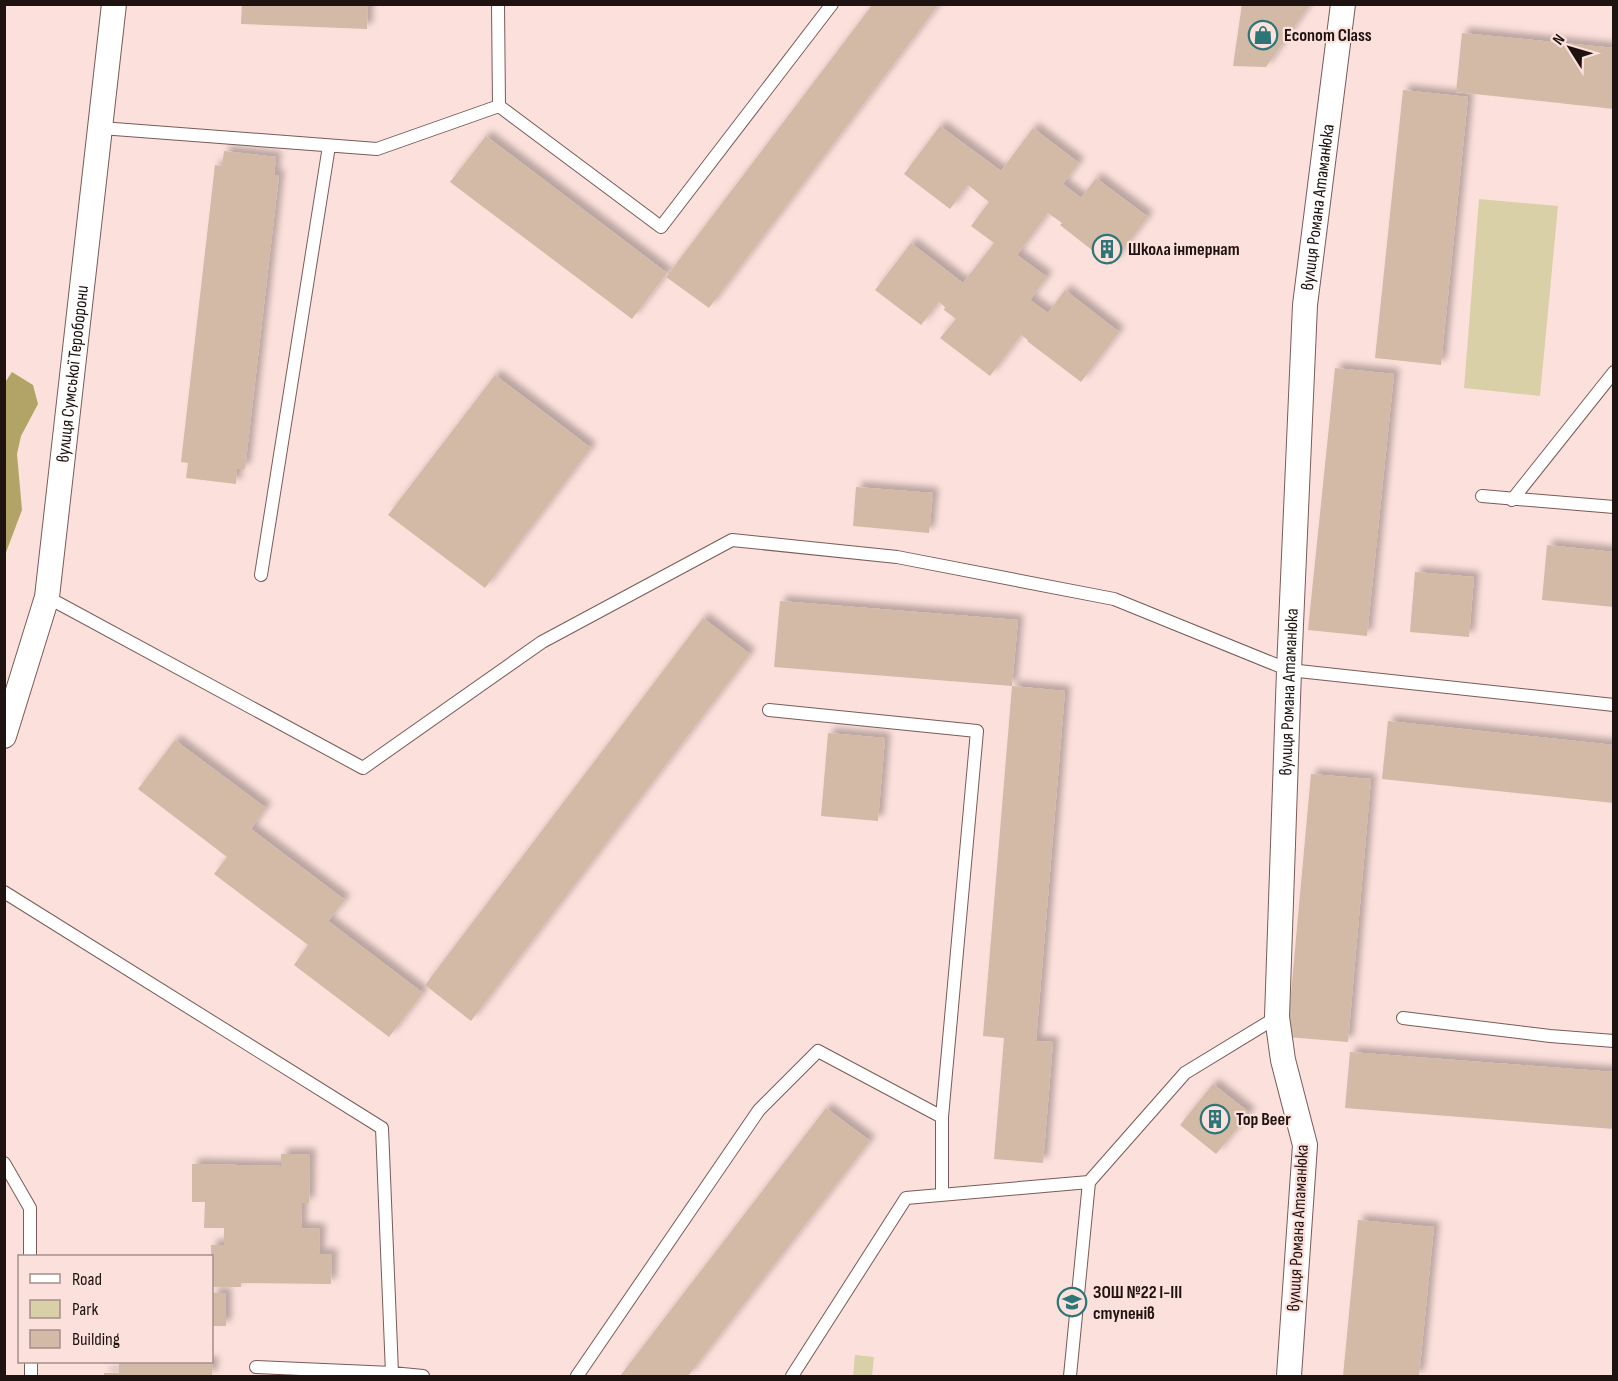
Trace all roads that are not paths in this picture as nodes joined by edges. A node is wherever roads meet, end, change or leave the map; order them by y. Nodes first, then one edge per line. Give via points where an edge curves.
1 (114, 4) edge
2 (498, 4) edge
3 (832, 4) edge
4 (1343, 4) edge
5 (499, 106) junction
6 (101, 128) junction
7 (329, 146) junction
8 (1614, 372) edge
9 (1482, 496) dead end
10 (1512, 500) junction
11 (1614, 507) edge
12 (261, 575) dead end
13 (47, 597) junction
14 (1289, 670) junction
15 (1614, 705) edge
16 (769, 711) dead end
17 (4, 736) edge
18 (4, 892) edge
19 (1277, 1017) junction
20 (1403, 1018) dead end
21 (1614, 1041) edge
22 (942, 1116) junction
23 (4, 1163) edge
24 (1089, 1182) junction
25 (942, 1195) junction
26 (30, 1255) edge
27 (256, 1367) dead end
28 (392, 1373) junction
29 (423, 1377) edge
30 (577, 1377) edge
31 (792, 1377) edge
32 (1070, 1377) edge
33 (1289, 1377) edge

1 - 6 street, вулиця Сумської Тероборони
2 - 5 lane
3 - 5 lane via 661,227
4 - 14 street, вулиця Романа Атаманюка via 1305,306
5 - 7 lane via 378,149
6 - 7 lane
6 - 13 street, вулиця Сумської Тероборони
7 - 12 lane
8 - 10 lane
9 - 10 lane
10 - 11 lane
13 - 14 lane via 363,768 542,642 732,540 897,557 1114,599
13 - 17 street, вулиця Сумської Тероборони
14 - 15 lane
14 - 19 street, вулиця Романа Атаманюка
16 - 22 lane via 977,731
18 - 28 lane via 382,1128
19 - 24 lane via 1185,1073
19 - 33 street, вулиця Романа Атаманюка via 1283,1060 1305,1145
20 - 21 lane
22 - 25 lane
22 - 30 lane via 818,1051 759,1110
23 - 26 lane via 30,1208
24 - 25 lane
24 - 32 lane
25 - 31 lane via 906,1198
27 - 28 lane
28 - 29 lane

